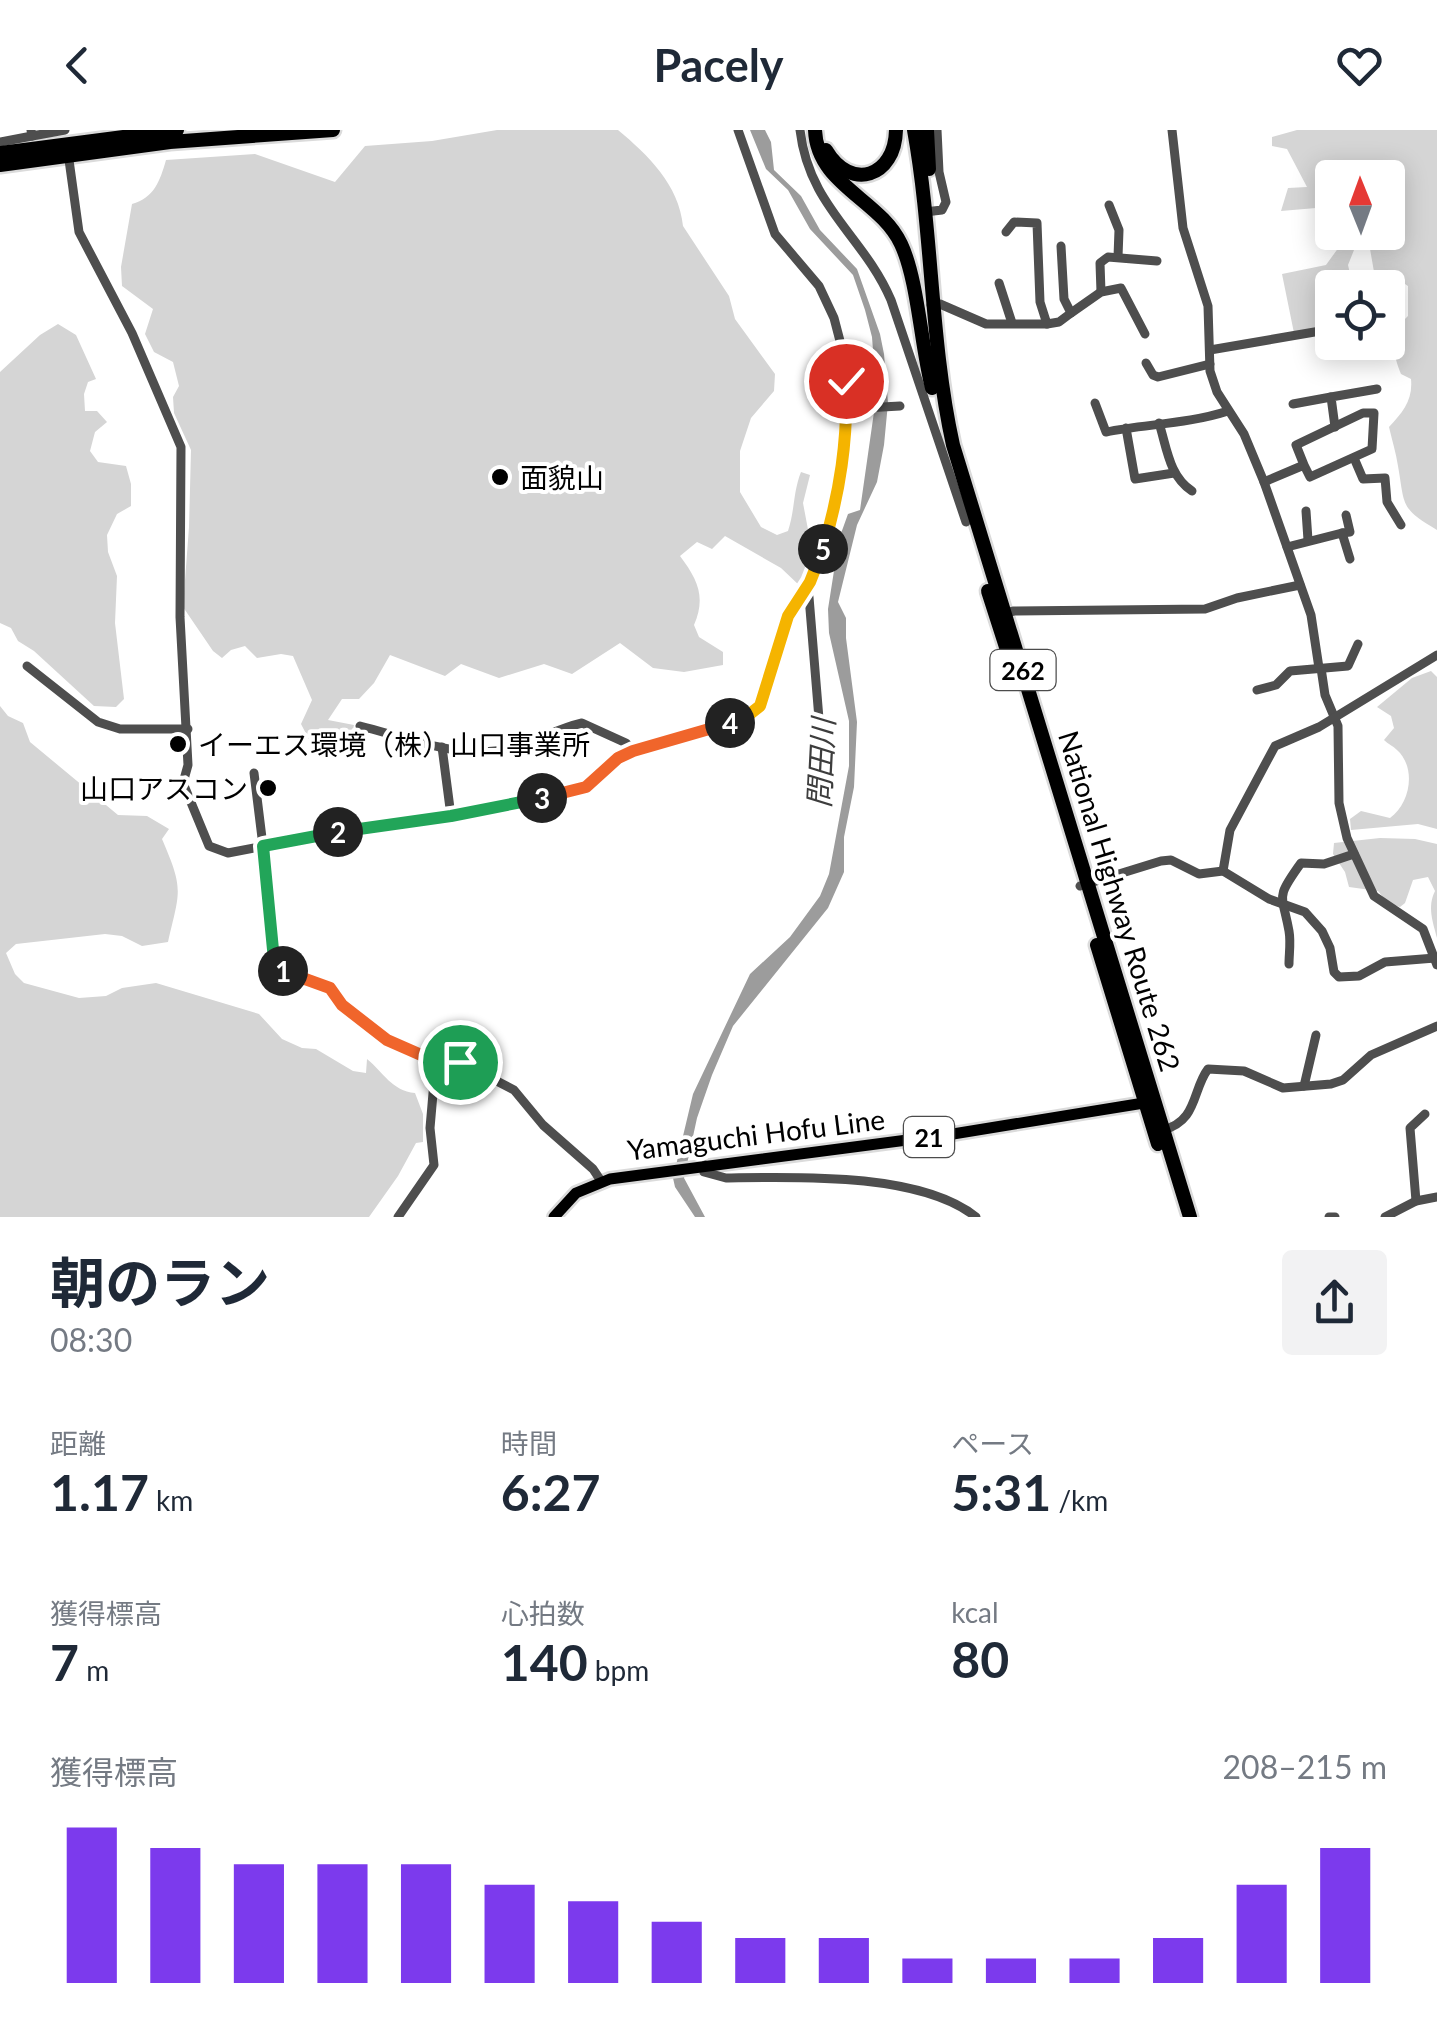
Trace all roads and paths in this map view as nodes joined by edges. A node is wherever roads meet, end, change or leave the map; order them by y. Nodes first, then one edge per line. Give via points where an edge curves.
1 (65, 130) edge
2 (177, 130) edge
3 (333, 130) edge
4 (738, 130) edge
5 (800, 130) edge
6 (818, 130) edge
7 (896, 130) edge
8 (905, 130) edge
9 (914, 130) edge
10 (927, 130) edge
11 (937, 130) edge
12 (1172, 130) edge
13 (32, 133) edge
14 (0, 142) edge
15 (0, 153) edge
16 (69, 160) dead end
17 (0, 165) edge
18 (1109, 205) dead end
19 (928, 212) junction
20 (1006, 232) dead end
21 (1061, 246) dead end
22 (1118, 257) junction
23 (1158, 261) dead end
24 (999, 284) dead end
25 (1134, 284) dead end
26 (1121, 288) junction
27 (1101, 292) junction
28 (931, 305) junction
29 (1070, 314) junction
30 (1012, 324) junction
31 (1047, 324) junction
32 (1315, 332) edge
33 (1146, 334) dead end
34 (1210, 350) junction
35 (1146, 363) dead end
36 (1210, 364) junction
37 (932, 388) junction
38 (1378, 388) dead end
39 (1331, 397) junction
40 (1094, 402) dead end
41 (1293, 404) dead end
42 (898, 406) dead end
43 (848, 409) junction
44 (1228, 411) junction
45 (1159, 423) junction
46 (1334, 427) junction
47 (1126, 428) junction
48 (1354, 458) junction
49 (1304, 465) junction
50 (1174, 474) junction
51 (1264, 482) junction
52 (1192, 492) dead end
53 (1306, 511) dead end
54 (1346, 515) dead end
55 (966, 522) junction
56 (1401, 525) dead end
57 (1342, 533) junction
58 (1308, 540) junction
59 (1287, 547) junction
60 (1350, 559) dead end
61 (1300, 585) junction
62 (804, 592) junction
63 (1001, 614) junction
64 (1358, 644) dead end
65 (1437, 655) edge
66 (27, 666) dead end
67 (1320, 668) junction
68 (1257, 690) dead end
69 (1334, 717) junction
70 (360, 726) dead end
71 (188, 729) junction
72 (820, 730) dead end
73 (442, 747) junction
74 (633, 751) junction
75 (254, 773) dead end
76 (451, 816) junction
77 (263, 846) junction
78 (1354, 854) junction
79 (1223, 871) junction
80 (1084, 884) junction
81 (1281, 904) junction
82 (1436, 961) edge
83 (1289, 964) dead end
84 (1437, 1026) edge
85 (1316, 1035) dead end
86 (436, 1059) junction
87 (1304, 1086) junction
88 (1150, 1102) junction
89 (1424, 1114) dead end
90 (1164, 1130) junction
91 (703, 1166) junction
92 (601, 1181) junction
93 (1437, 1196) edge
94 (1416, 1200) junction
95 (398, 1217) edge
96 (554, 1217) edge
97 (976, 1217) edge
98 (1181, 1217) edge
99 (1190, 1217) edge
100 (1385, 1217) edge

1 - 13 street
2 - 15 highway
3 - 17 highway via 170,142
4 - 43 street via 775,234 826,299 838,332
5 - 55 street via 821,198 891,300
6 - 7 highway via 833,162 864,175 888,162
6 - 37 highway via 820,156 830,172 882,216 901,243
8 - 37 highway, National Highway Route 262 / 262
9 - 19 highway
10 - 19 highway
11 - 19 street via 946,202 942,210
12 - 34 street via 1183,228 1208,306
13 - 14 street
16 - 71 street via 78,232 181,446
18 - 22 street via 1119,230
19 - 28 highway, National Highway Route 262 / 262
20 - 31 street via 1014,222 1036,223
21 - 29 street
22 - 23 street
22 - 27 street via 1100,263
24 - 30 street
25 - 26 street
26 - 27 street
26 - 33 street
27 - 29 street
28 - 30 street via 986,324
28 - 63 highway, National Highway Route 262 / 262 via 952,445
29 - 31 street
30 - 31 street
32 - 34 street
34 - 36 street
35 - 36 street via 1158,377
36 - 44 street
37 - 55 highway, National Highway Route 262 / 262
38 - 39 street
39 - 41 street
39 - 46 street
40 - 47 street via 1106,432
42 - 43 street
43 - 62 street via 836,505
44 - 45 street
44 - 51 street
45 - 47 street
45 - 50 street
46 - 48 street via 1374,413 1372,449
46 - 49 street via 1296,446
47 - 50 street via 1135,479
48 - 49 street via 1310,477
48 - 56 street via 1363,478 1385,478 1387,502
49 - 51 street
50 - 52 street
51 - 59 street
53 - 58 street
54 - 57 street via 1350,532
55 - 63 highway, National Highway Route 262 / 262
57 - 58 street
57 - 60 street
58 - 59 street
59 - 61 street
61 - 63 street via 1205,609
61 - 67 street
62 - 72 street
62 - 74 street via 788,616 766,694 753,713
63 - 80 highway, National Highway Route 262 / 262
64 - 67 street via 1348,666
65 - 69 street
66 - 71 street via 98,722 120,729
67 - 68 street via 1290,672
67 - 69 street
69 - 78 street via 1341,817
69 - 79 street via 1276,746 1230,830
70 - 73 street
71 - 77 street via 183,782 209,846 228,852
73 - 74 street via 504,750 582,723
73 - 76 street
74 - 76 street via 586,787
75 - 77 street
76 - 77 street
77 - 86 street via 278,968 330,988 387,1040
78 - 81 street via 1301,864
78 - 82 street via 1374,896 1422,929
79 - 80 street via 1199,874 1171,860
79 - 81 street
80 - 88 highway, National Highway Route 262 / 262
81 - 82 street via 1305,912 1322,931 1339,977 1385,962
81 - 83 street via 1290,933
84 - 87 street via 1371,1055 1338,1082
85 - 87 street
86 - 92 street via 460,1062 514,1090
86 - 95 street via 434,1165
87 - 90 street via 1283,1088 1244,1071 1208,1069 1188,1114
88 - 90 highway, National Highway Route 262 / 262
88 - 91 main road, Yamaguchi Hofu Line / 21
88 - 98 highway, National Highway Route 262 / 262
89 - 94 street via 1410,1128
90 - 99 highway, National Highway Route 262 / 262
91 - 92 main road, Yamaguchi Hofu Line / 21
91 - 97 street via 726,1178 864,1180 958,1202
92 - 96 main road, Yamaguchi Hofu Line / 21
93 - 94 street
94 - 100 street

